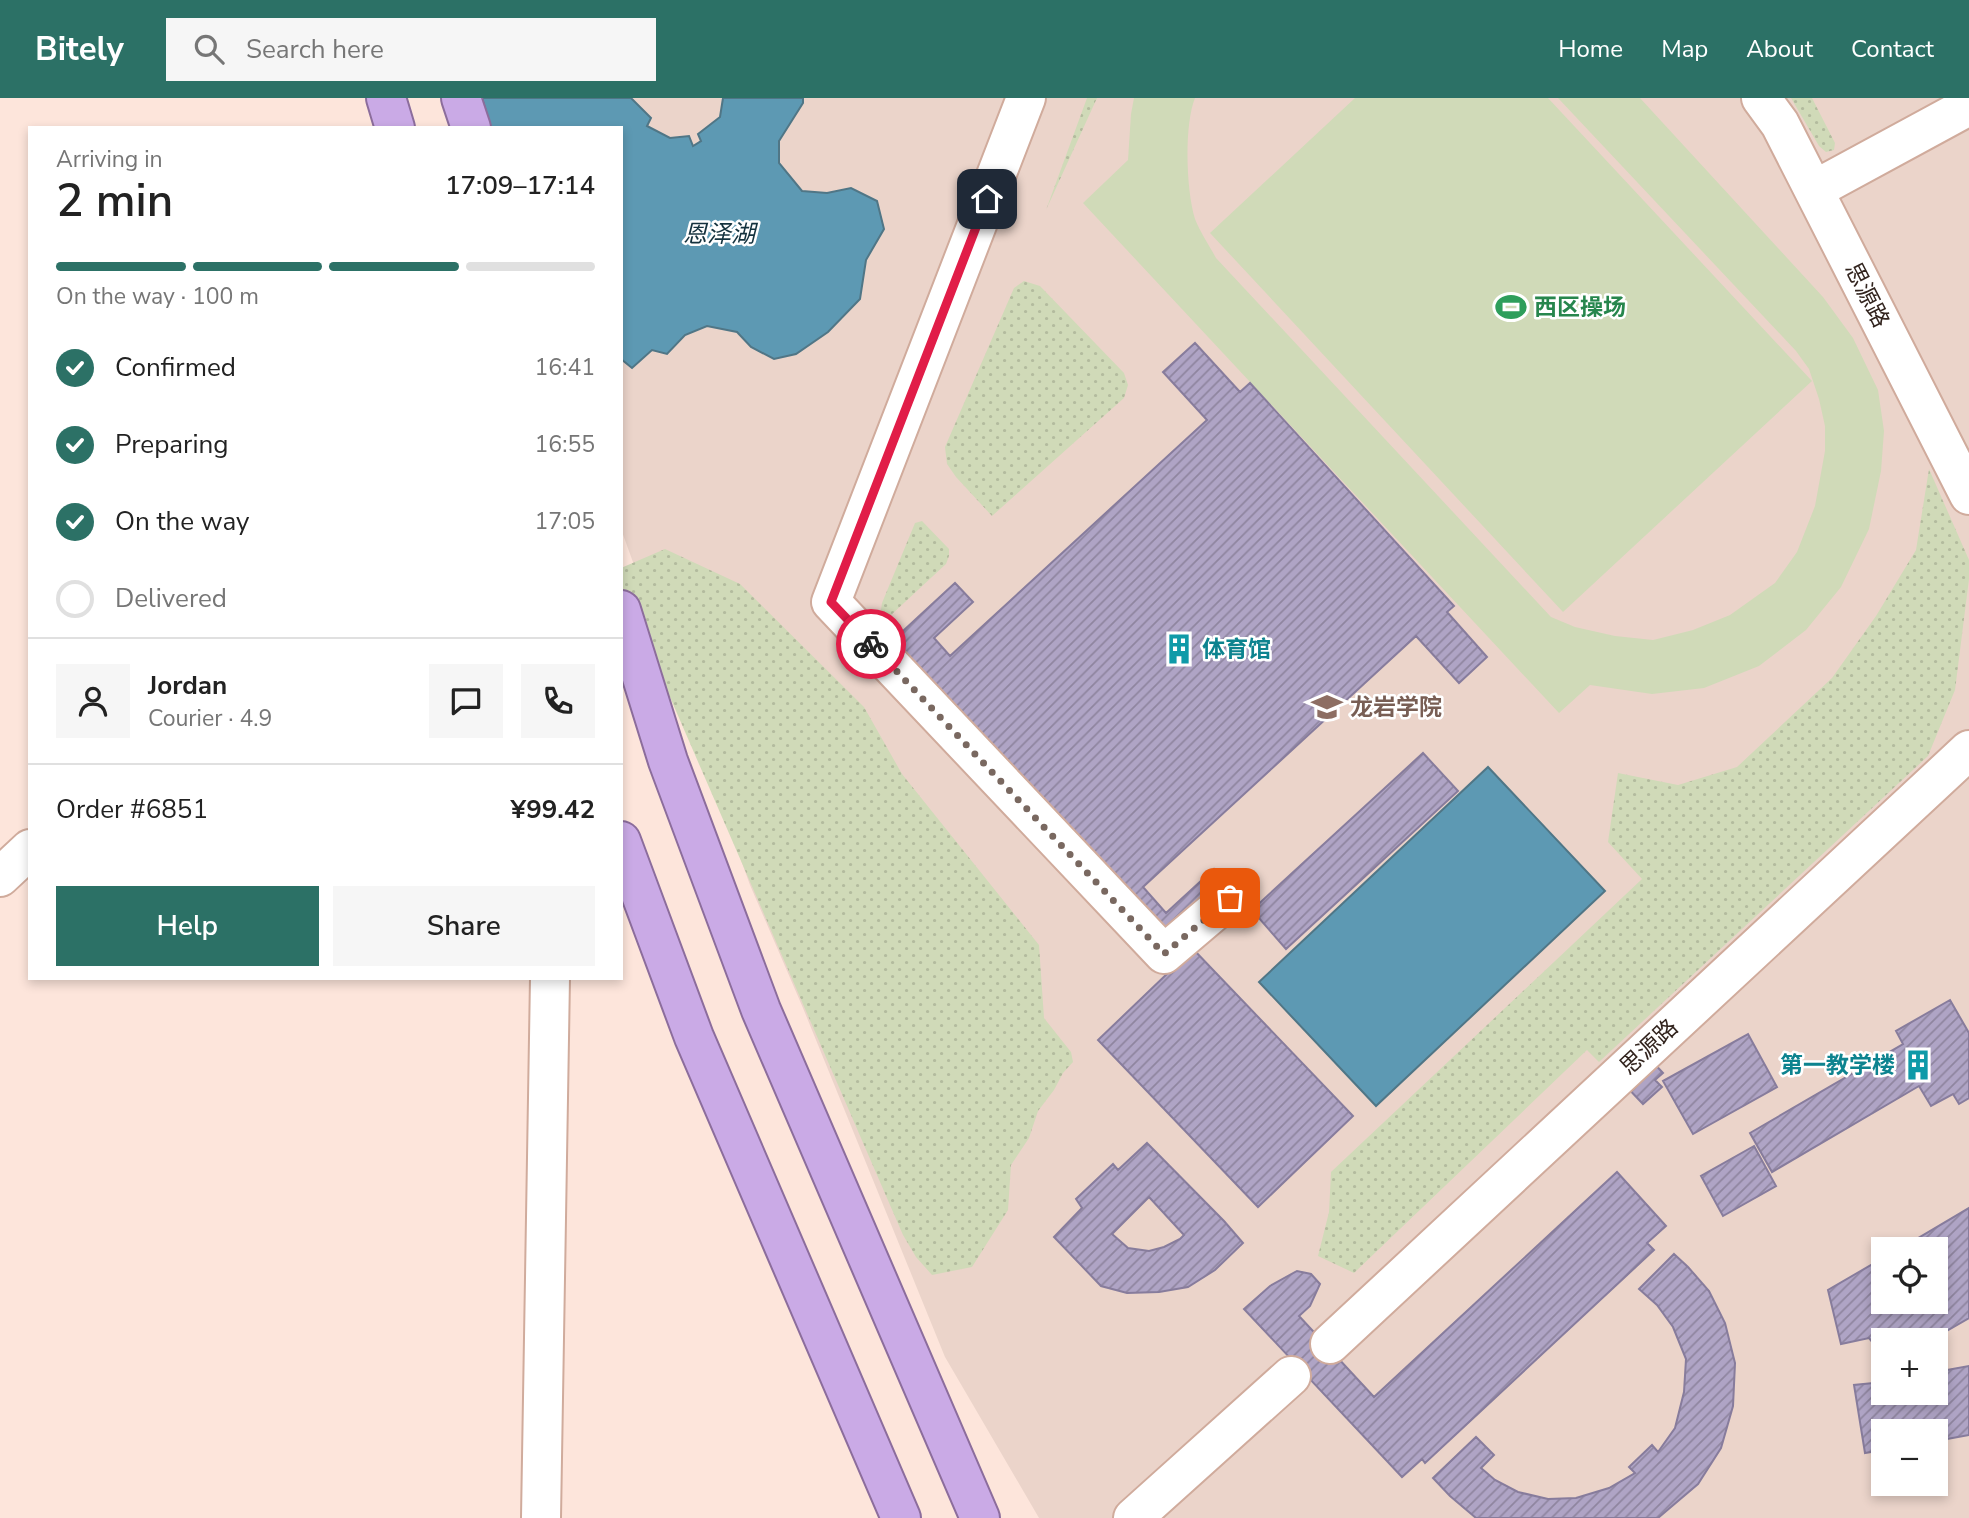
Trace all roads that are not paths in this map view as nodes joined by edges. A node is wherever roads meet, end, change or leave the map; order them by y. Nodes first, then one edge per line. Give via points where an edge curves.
1 (386, 98) edge
2 (461, 98) edge
3 (1026, 98) edge
4 (1761, 98) edge
5 (1969, 106) edge
6 (395, 126) edge
7 (470, 126) edge
8 (1814, 190) junction
9 (1969, 495) edge
10 (623, 616) edge
11 (1969, 750) edge
12 (623, 846) edge
13 (28, 851) edge
14 (0, 877) edge
15 (1230, 898) dead end
16 (550, 980) edge
17 (1330, 1343) dead end
18 (1291, 1376) dead end
19 (541, 1518) edge
20 (901, 1518) edge
21 (980, 1518) edge
22 (1133, 1518) edge

1 - 6 highway
2 - 7 highway
3 - 15 street via 831,602 1164,954
4 - 8 street, 思源路
5 - 8 street
8 - 9 street, 思源路
10 - 21 highway via 668,761 761,1010
11 - 17 street, 思源路
12 - 20 highway via 694,1037
13 - 14 street
16 - 19 street
18 - 22 street

